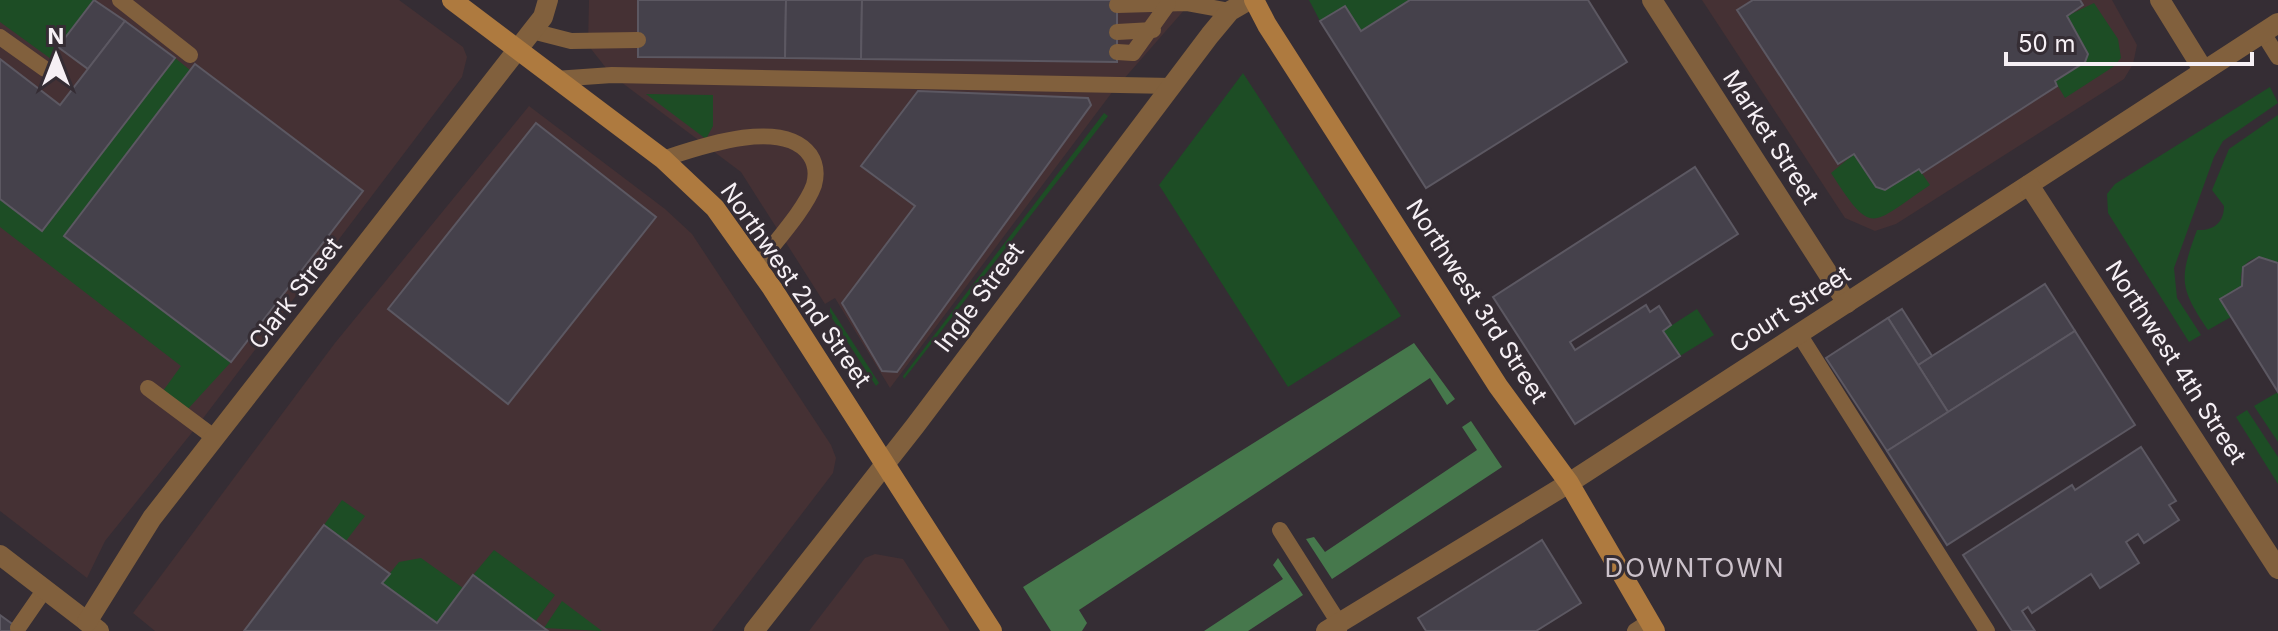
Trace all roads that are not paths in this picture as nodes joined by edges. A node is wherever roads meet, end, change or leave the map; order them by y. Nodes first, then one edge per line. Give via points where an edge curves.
1 (120, 0) edge
2 (452, 0) edge
3 (548, 0) edge
4 (1252, 0) edge
5 (1652, 0) edge
6 (2160, 0) edge
7 (1168, 4) junction
8 (1117, 5) dead end
9 (1230, 11) junction
10 (2270, 28) edge
11 (1153, 30) junction
12 (532, 31) junction
13 (1117, 32) dead end
14 (0, 37) edge
15 (638, 40) dead end
16 (516, 51) junction
17 (1117, 52) dead end
18 (190, 55) dead end
19 (2278, 57) edge
20 (45, 69) dead end
21 (2204, 71) junction
22 (555, 79) junction
23 (1172, 86) junction
24 (663, 159) junction
25 (2029, 185) junction
26 (757, 266) junction
27 (1847, 303) junction
28 (1799, 334) junction
29 (148, 388) dead end
30 (215, 438) junction
31 (885, 465) junction
32 (1569, 483) junction
33 (1280, 530) dead end
34 (3, 564) edge
35 (2278, 569) edge
36 (45, 589) junction
37 (93, 627) edge
38 (18, 628) dead end
39 (1335, 628) edge
40 (1646, 628) edge
41 (754, 631) edge
42 (992, 631) edge
43 (1987, 631) edge

1 - 18 lane
2 - 16 main road, Northwest 2nd Street
3 - 12 street, Clark Street
4 - 9 street, Ingle Street
4 - 32 main road, Northwest 3rd Street via 1491,374
5 - 27 street, Market Street
6 - 21 street
7 - 8 lane
7 - 9 lane
7 - 11 lane
9 - 23 street, Ingle Street
10 - 19 lane
10 - 21 street, Court Street
11 - 13 lane
11 - 17 lane via 1133,53
12 - 15 lane via 571,41
12 - 16 street, Clark Street
14 - 20 lane
16 - 22 main road, Northwest 2nd Street
16 - 30 street, Clark Street
21 - 25 street, Court Street
22 - 23 lane via 612,75
22 - 24 main road, Northwest 2nd Street
23 - 31 street, Ingle Street
24 - 26 main road, Northwest 2nd Street via 715,208
24 - 26 lane via 743,138 781,137 806,151 814,162 813,186
25 - 27 street, Court Street
25 - 35 street, Northwest 4th Street
26 - 31 main road, Northwest 2nd Street
27 - 28 street, Court Street
28 - 32 street, Court Street
28 - 43 lane
29 - 30 lane
30 - 37 street, Clark Street via 134,544
31 - 41 street, Ingle Street
31 - 42 main road, Northwest 2nd Street
32 - 39 street, Court Street
32 - 40 main road, Northwest 3rd Street
33 - 39 lane
34 - 36 street
36 - 37 street
36 - 38 lane

